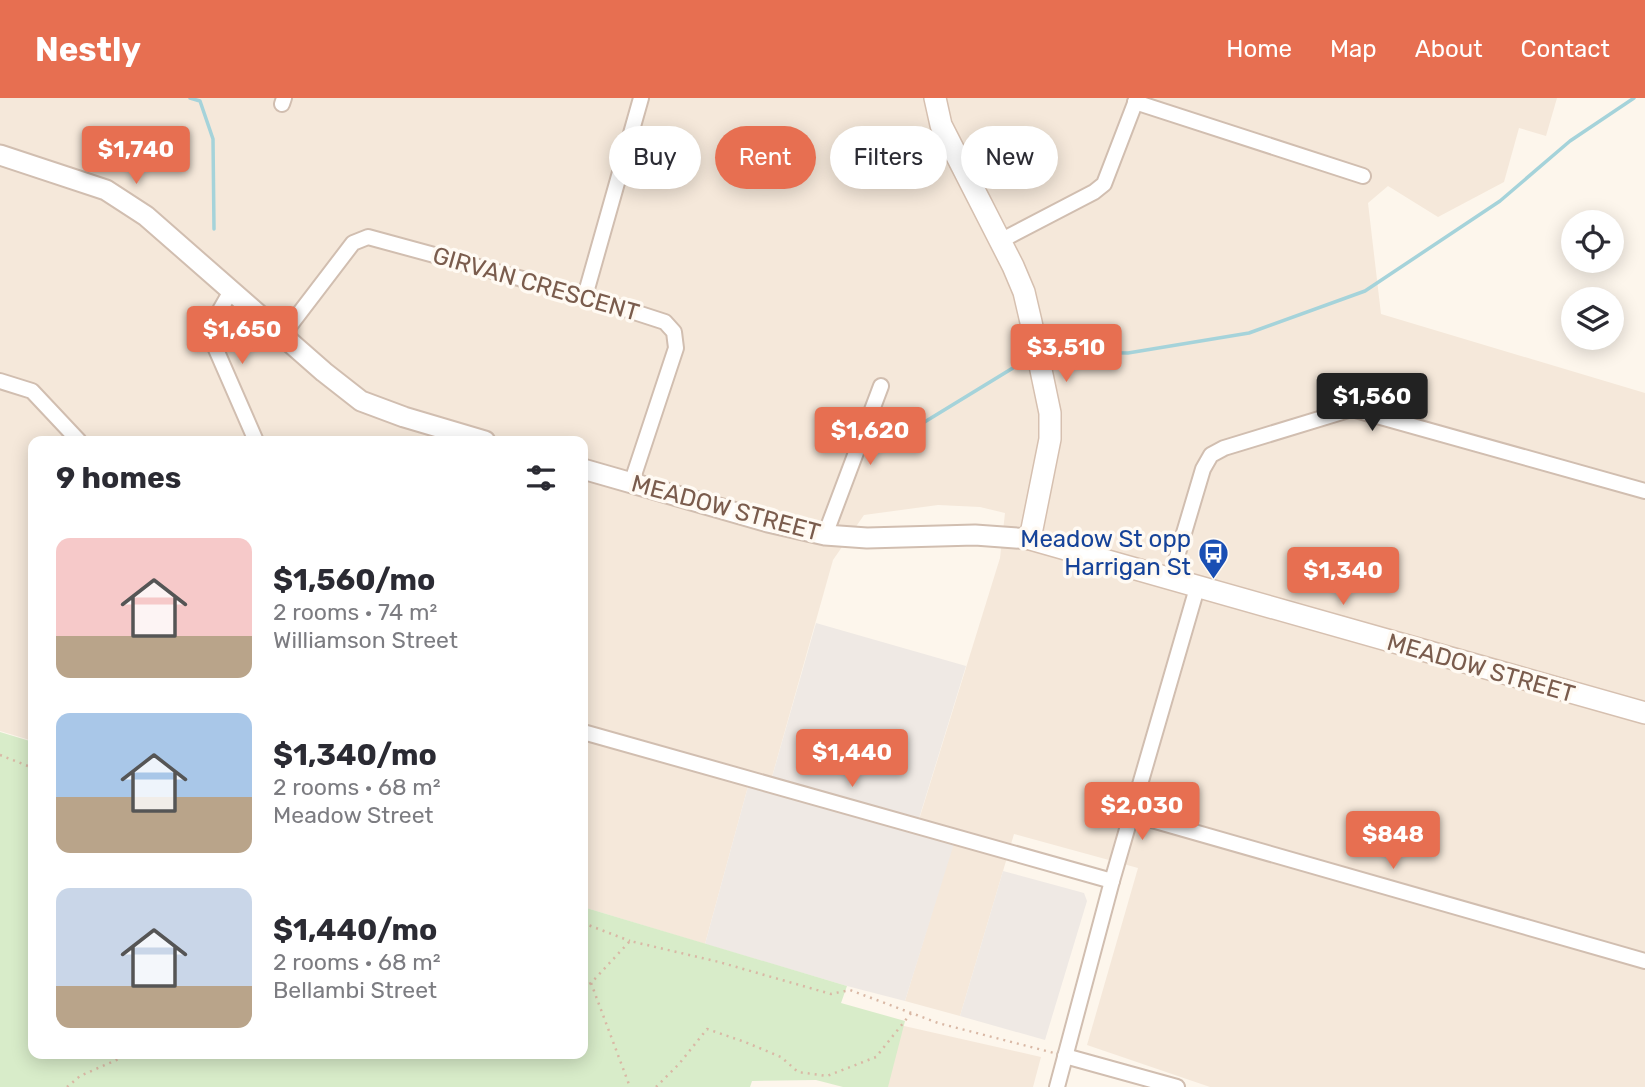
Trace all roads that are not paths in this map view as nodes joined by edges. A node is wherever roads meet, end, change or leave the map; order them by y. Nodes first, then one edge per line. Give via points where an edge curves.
1 (641, 98) edge
2 (934, 98) edge
3 (1136, 100) edge
4 (0, 155) edge
5 (1363, 176) dead end
6 (1002, 240) junction
7 (231, 291) junction
8 (584, 296) junction
9 (282, 336) junction
10 (0, 382) edge
11 (881, 386) dead end
12 (74, 436) edge
13 (254, 436) edge
14 (467, 436) edge
15 (588, 471) edge
16 (631, 484) junction
17 (1645, 491) edge
18 (825, 535) junction
19 (1030, 539) junction
20 (1170, 580) junction
21 (1197, 588) junction
22 (1645, 713) edge
23 (588, 733) edge
24 (1131, 814) junction
25 (1112, 881) junction
26 (1645, 961) edge
27 (1065, 1056) junction
28 (1057, 1087) edge
29 (1177, 1087) edge

1 - 8 street
2 - 6 main road via 941,125
3 - 5 street
3 - 6 street via 1104,184
4 - 7 street via 106,190 146,216
6 - 19 main road via 1024,292 1050,413 1050,439
7 - 9 street
7 - 13 street via 208,331
8 - 9 street, GIRVAN CRESCENT via 368,237 353,243
8 - 16 street, GIRVAN CRESCENT via 665,322 674,332 676,348
9 - 14 street via 361,401
10 - 12 street via 32,391
11 - 18 street
15 - 16 street, MEADOW STREET
16 - 18 street, MEADOW STREET
17 - 20 street via 1352,409 1211,455
18 - 19 street, MEADOW STREET via 975,534
19 - 20 main road, MEADOW STREET
20 - 21 main road, MEADOW STREET
21 - 22 main road, MEADOW STREET
21 - 24 street
23 - 25 street
24 - 25 street
24 - 26 street
25 - 27 street
27 - 28 street
27 - 29 street

